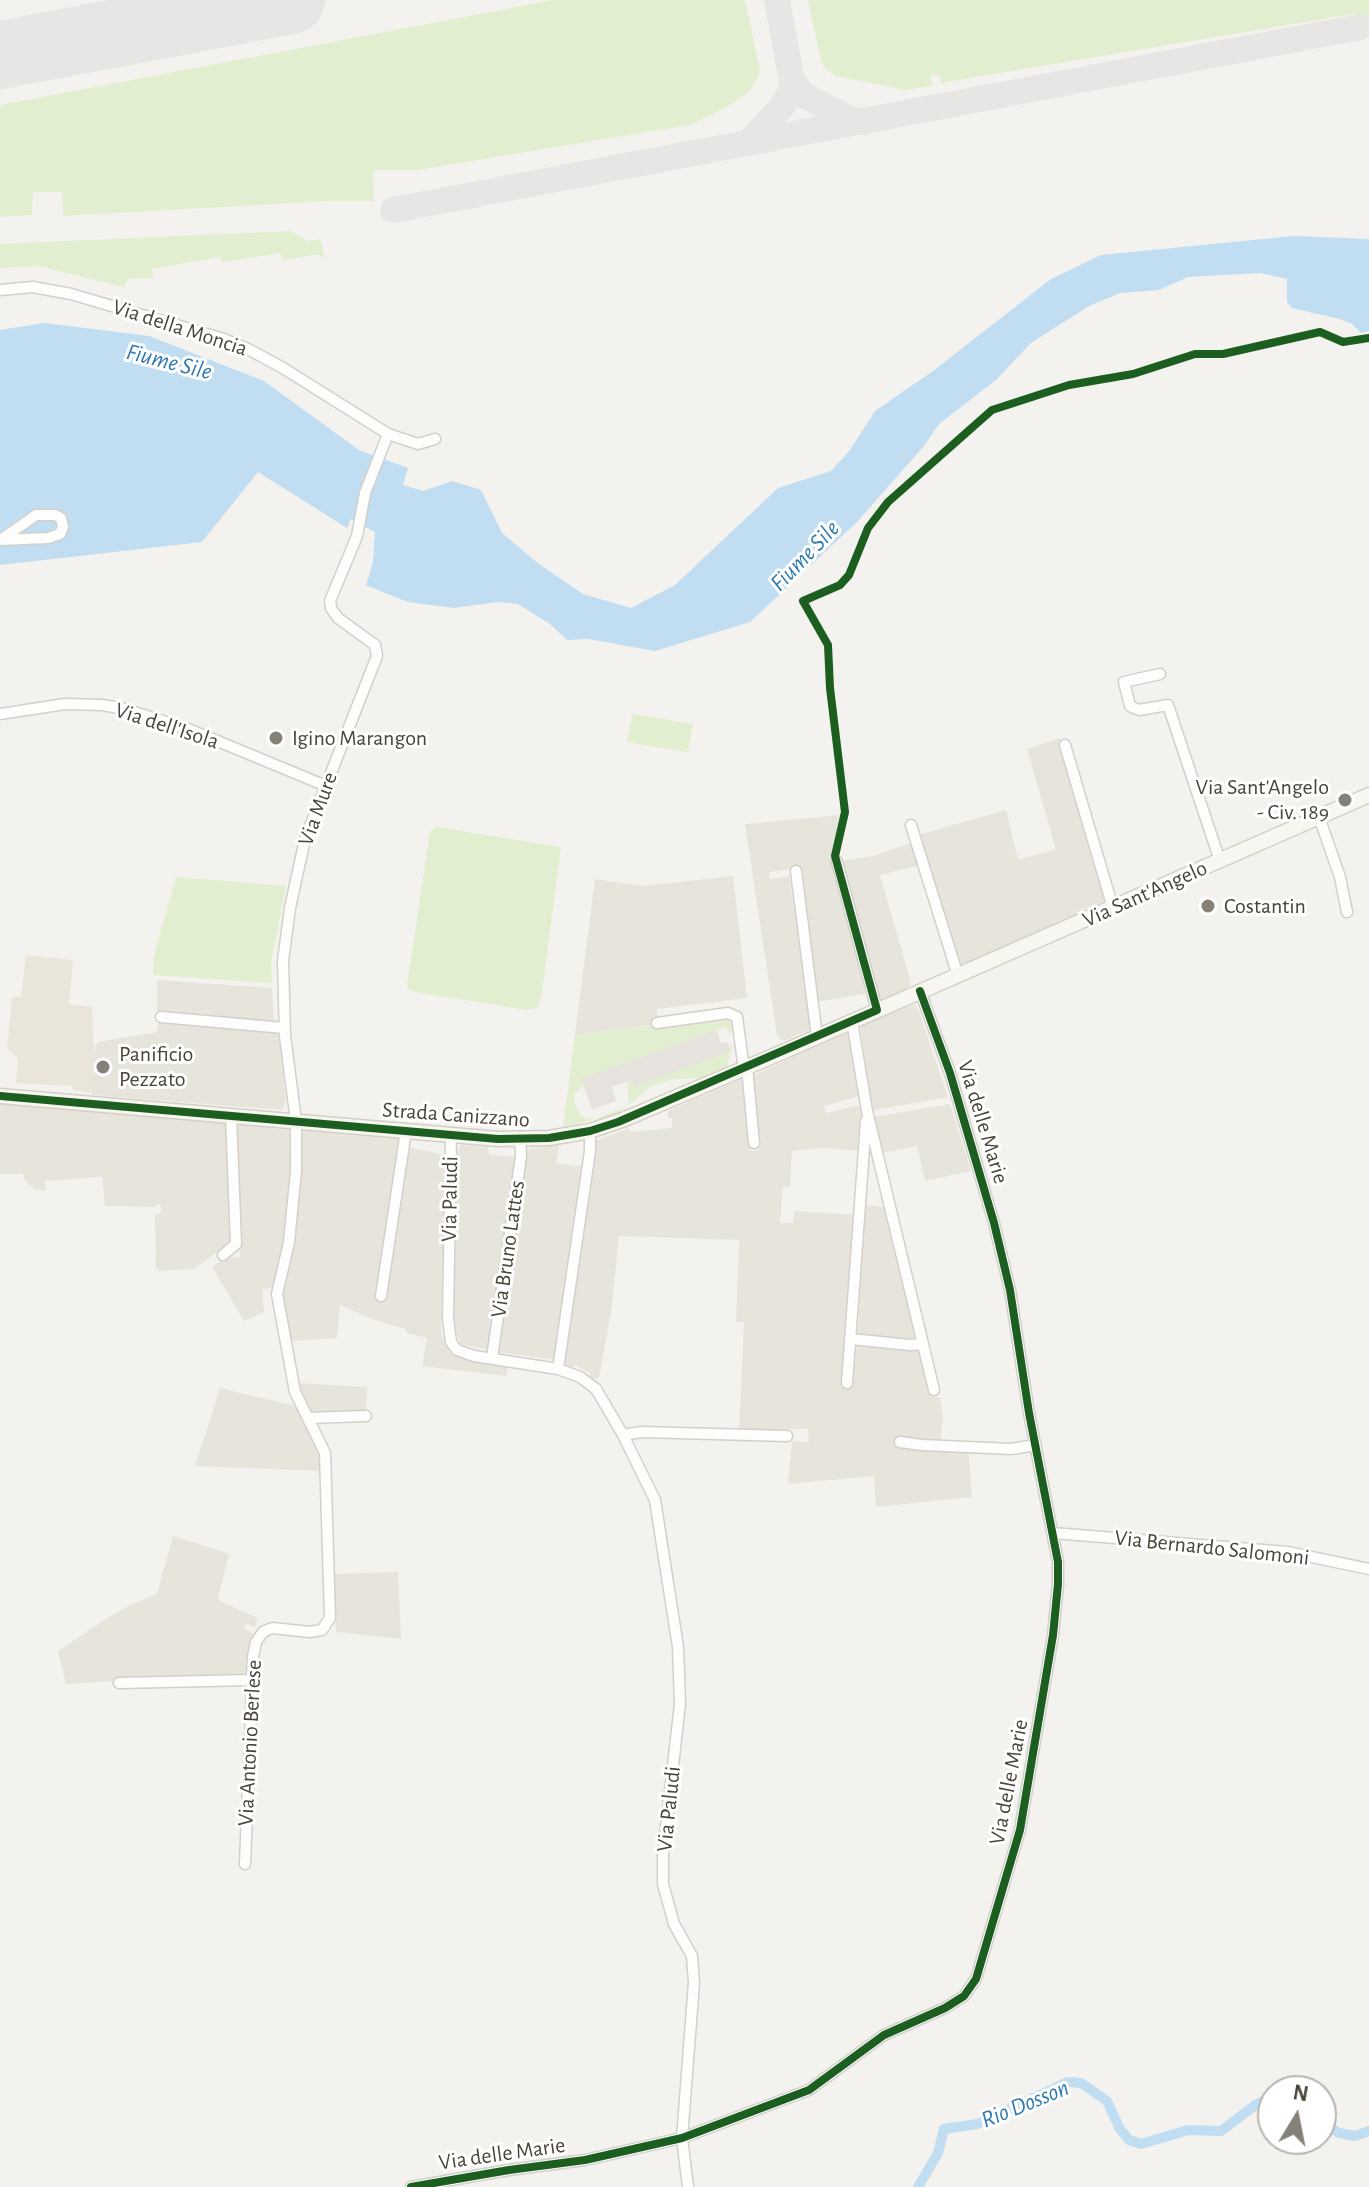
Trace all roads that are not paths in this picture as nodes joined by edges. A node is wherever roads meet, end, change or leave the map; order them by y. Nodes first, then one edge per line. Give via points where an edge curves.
1 (0, 290) edge
2 (388, 434) junction
3 (435, 439) dead end
4 (1, 539) edge
5 (1160, 674) dead end
6 (0, 714) edge
7 (1065, 745) dead end
8 (326, 786) junction
9 (1369, 795) edge
10 (1319, 817) junction
11 (911, 825) dead end
12 (1220, 861) junction
13 (837, 862) dead end
14 (796, 871) dead end
15 (1113, 908) junction
16 (1347, 912) dead end
17 (958, 976) junction
18 (920, 991) junction
19 (877, 1010) junction
20 (161, 1017) dead end
21 (852, 1021) junction
22 (657, 1023) dead end
23 (284, 1028) junction
24 (817, 1037) junction
25 (747, 1067) junction
26 (0, 1096) edge
27 (867, 1111) junction
28 (231, 1115) junction
29 (296, 1121) junction
30 (406, 1131) junction
31 (590, 1131) junction
32 (451, 1135) junction
33 (520, 1139) junction
34 (754, 1143) dead end
35 (223, 1255) dead end
36 (381, 1296) dead end
37 (851, 1339) junction
38 (923, 1344) junction
39 (492, 1358) junction
40 (558, 1369) junction
41 (847, 1383) dead end
42 (934, 1390) dead end
43 (366, 1416) dead end
44 (308, 1418) junction
45 (623, 1435) junction
46 (787, 1436) dead end
47 (900, 1442) dead end
48 (1036, 1445) junction
49 (1053, 1533) junction
50 (1369, 1569) edge
51 (251, 1680) junction
52 (119, 1683) dead end
53 (245, 1864) dead end
54 (682, 2138) junction
55 (411, 2187) edge
56 (688, 2187) edge

1 - 2 street, Via della Moncia via 33,287 71,294 238,345
2 - 3 street, Via della Moncia via 418,444
2 - 8 street, Via Mure via 330,605 338,618 372,641 377,652
4 - 4 street via 36,515 61,518 60,534
5 - 12 street via 1124,682 1130,706 1139,710 1168,705
6 - 8 street, Via dell'Isola via 65,704 125,709 191,730
7 - 15 street
8 - 23 street, Via Mure via 305,839 287,927
9 - 10 street, Via Sant'Angelo
10 - 12 street, Via Sant'Angelo
10 - 16 street
11 - 17 street
12 - 15 street, Via Sant'Angelo
13 - 19 street
14 - 24 street
15 - 17 street, Via Sant'Angelo
17 - 18 street, Via Sant'Angelo
18 - 19 street, Strada Canizzano
18 - 48 street, Via delle Marie via 994,1223
19 - 21 street, Strada Canizzano
20 - 23 street
21 - 24 street, Strada Canizzano
21 - 27 street
22 - 25 street via 732,1013
23 - 29 street, Via Mure
24 - 25 street, Strada Canizzano
25 - 31 street, Strada Canizzano
25 - 34 street
26 - 28 street, Strada Canizzano
27 - 37 street
27 - 38 street
28 - 29 street, Strada Canizzano
28 - 35 street via 236,1244
29 - 30 street, Strada Canizzano
29 - 44 street, Via Antonio Berlese via 289,1242 277,1294 295,1392
30 - 32 street, Strada Canizzano
30 - 36 street
31 - 33 street, Strada Canizzano
31 - 40 street
32 - 33 street, Strada Canizzano
32 - 39 street, Via Paludi via 449,1336 457,1350
33 - 39 street, Via Bruno Lattes
37 - 38 street
37 - 41 street
38 - 42 street
39 - 40 street, Via Paludi
40 - 45 street, Via Paludi via 596,1389
43 - 44 street
44 - 51 street, Via Antonio Berlese via 325,1453 330,1618 316,1632 263,1632 254,1648
45 - 46 street
45 - 54 street, Via Paludi via 655,1500 678,1647 680,1704 663,1884 674,1924 692,1956
47 - 48 street via 1011,1449
48 - 49 street, Via delle Marie
49 - 50 street, Via Bernardo Salomoni via 1288,1552
49 - 54 street, Via delle Marie via 1058,1584 1023,1816 972,1988 945,2008 884,2035 809,2090
51 - 52 street
51 - 53 street, Via Antonio Berlese
54 - 55 street, Via delle Marie via 585,2160
54 - 56 street, Via Paludi

